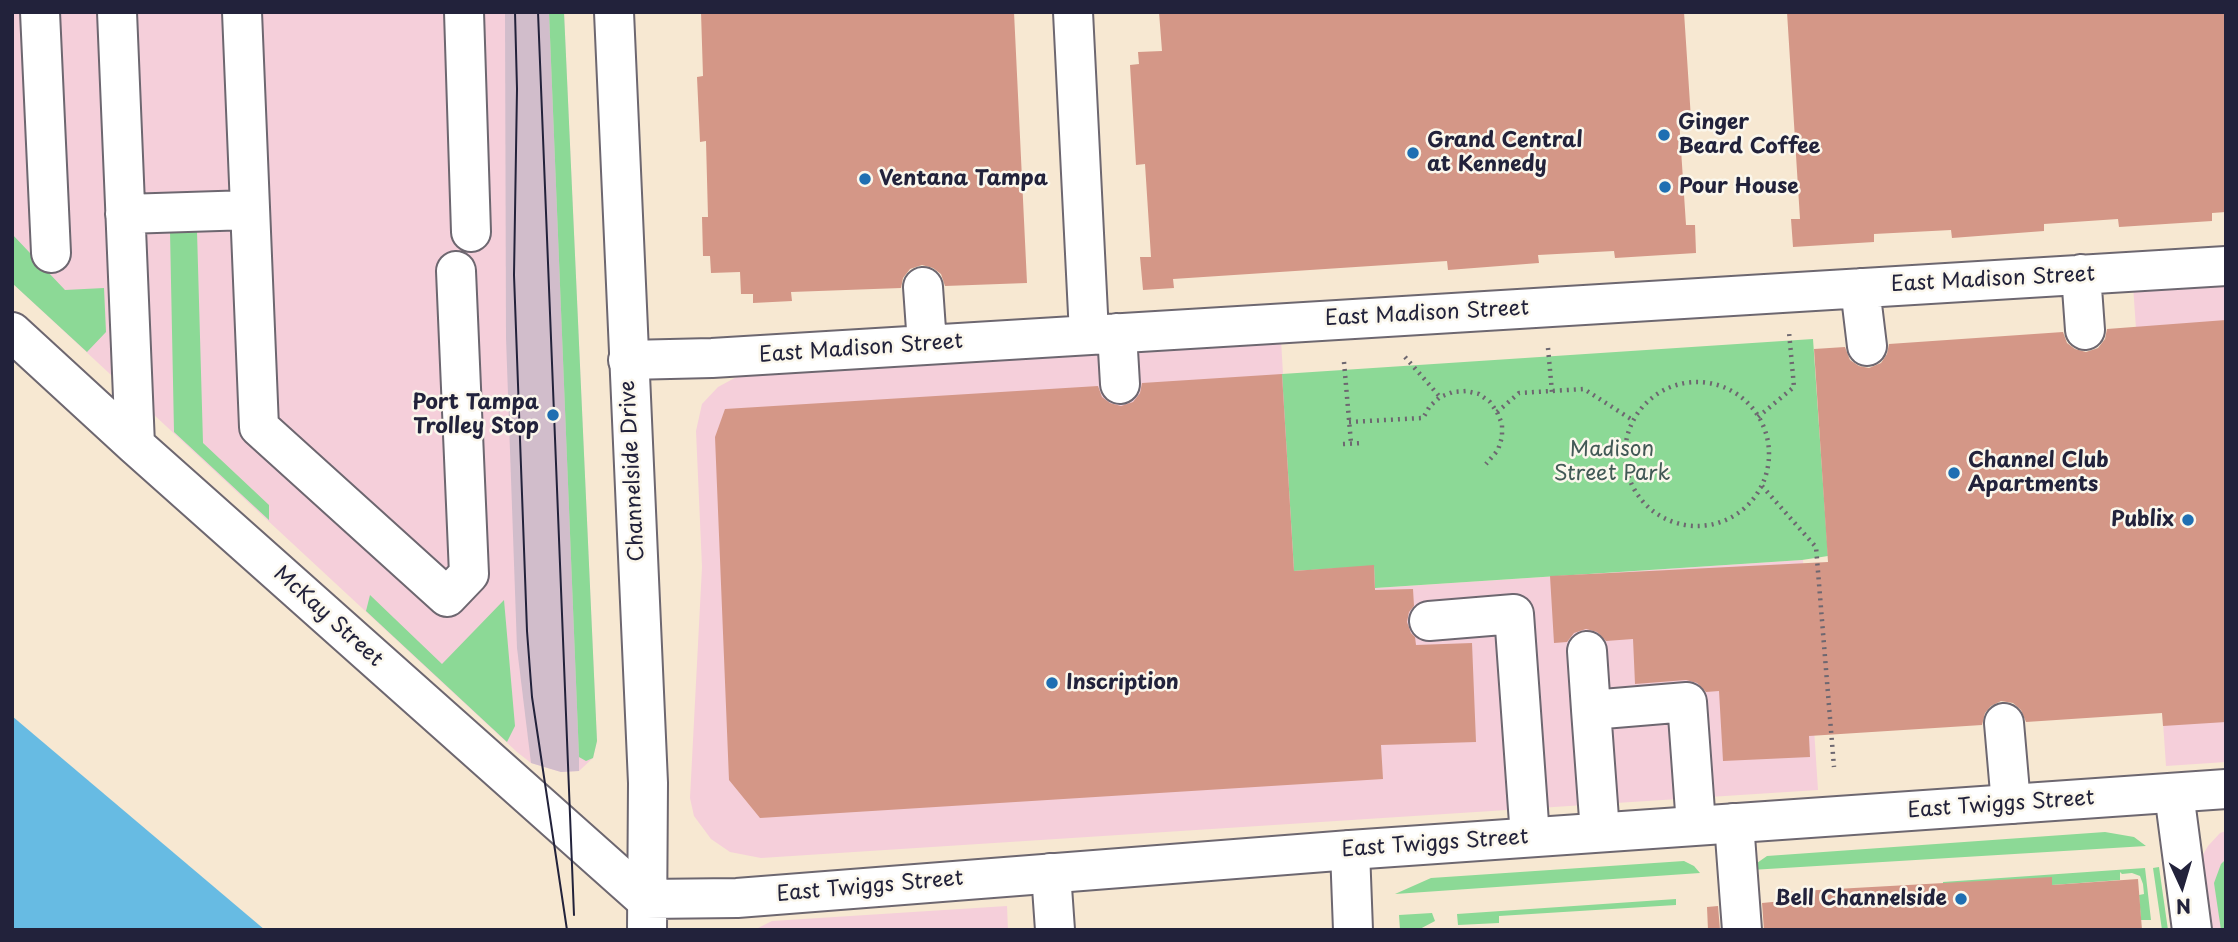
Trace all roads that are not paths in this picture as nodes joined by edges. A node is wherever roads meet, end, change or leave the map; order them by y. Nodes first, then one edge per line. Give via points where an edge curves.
1 (40, 12) edge
2 (117, 12) edge
3 (242, 12) edge
4 (464, 12) edge
5 (614, 12) edge
6 (1073, 12) edge
7 (250, 209) junction
8 (125, 214) junction
9 (471, 232) dead end
10 (51, 253) dead end
11 (2226, 266) edge
12 (456, 271) dead end
13 (2081, 274) junction
14 (923, 287) dead end
15 (1860, 288) junction
16 (2085, 330) dead end
17 (12, 332) edge
18 (1103, 334) junction
19 (928, 344) junction
20 (1867, 346) dead end
21 (628, 360) junction
22 (1120, 384) dead end
23 (135, 445) junction
24 (1429, 621) dead end
25 (1587, 651) dead end
26 (1591, 710) junction
27 (2004, 723) dead end
28 (2226, 789) edge
29 (2174, 793) junction
30 (2011, 804) junction
31 (1714, 824) junction
32 (1600, 832) junction
33 (1531, 837) junction
34 (1350, 849) junction
35 (1051, 873) junction
36 (646, 915) edge
37 (1055, 930) edge
38 (1353, 930) edge
39 (1718, 930) edge
40 (1742, 930) edge
41 (2192, 930) edge

1 - 10 street
2 - 8 street
3 - 7 street
4 - 9 street
5 - 21 street, Channelside Drive
6 - 18 street
7 - 8 street
7 - 12 street via 259,427 447,597 469,574
8 - 23 street
11 - 13 street, East Madison Street
13 - 15 street, East Madison Street
13 - 16 street
14 - 19 street
15 - 18 street, East Madison Street
15 - 20 street
17 - 23 street, McKay Street
18 - 19 street, East Madison Street
18 - 22 street
19 - 21 street, East Madison Street
21 - 36 street, Channelside Drive via 648,783
23 - 36 street, McKay Street
24 - 33 street via 1514,614
25 - 26 street
26 - 31 street via 1687,702
26 - 32 street
27 - 30 street
28 - 29 street, East Twiggs Street
29 - 30 street, East Twiggs Street
29 - 41 street
30 - 31 street, East Twiggs Street
31 - 32 street, East Twiggs Street
31 - 39 street
31 - 40 street
32 - 33 street, East Twiggs Street
33 - 34 street, East Twiggs Street
34 - 35 street, East Twiggs Street
34 - 38 street
35 - 36 street, East Twiggs Street via 737,898
35 - 37 street

